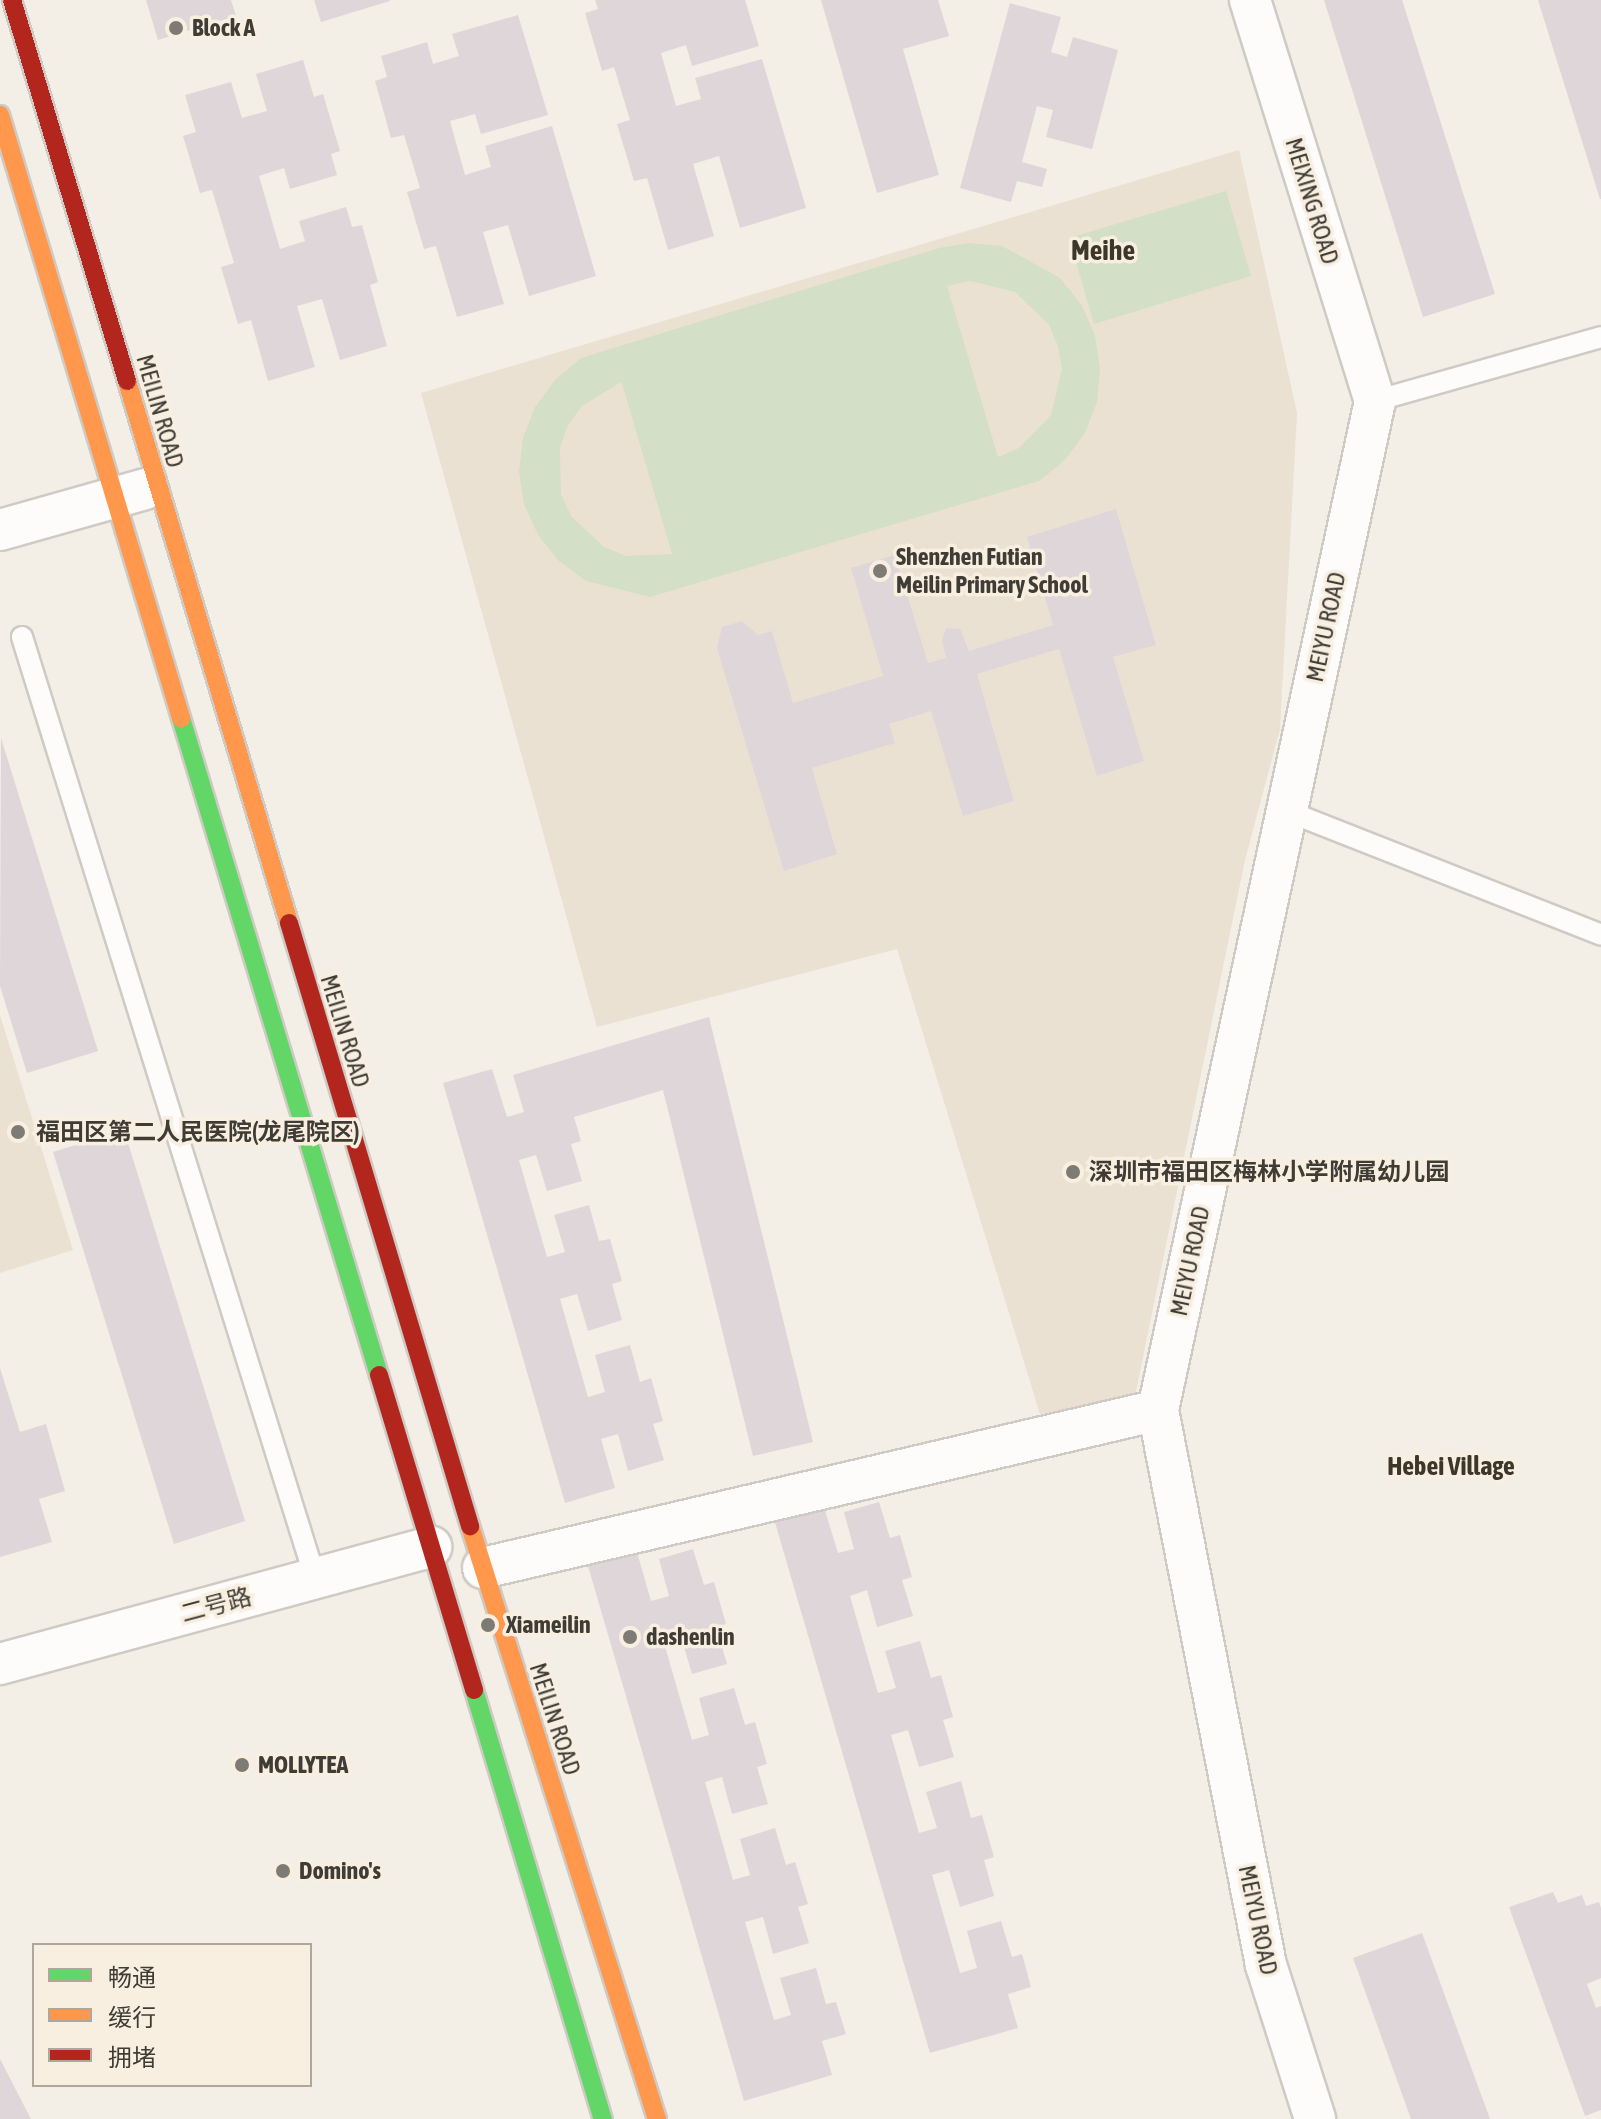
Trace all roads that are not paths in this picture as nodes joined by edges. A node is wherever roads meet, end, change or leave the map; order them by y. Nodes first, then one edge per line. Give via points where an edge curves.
1 (12, 0) edge
2 (1250, 0) edge
3 (0, 115) edge
4 (1601, 337) edge
5 (1375, 401) junction
6 (156, 485) junction
7 (115, 498) junction
8 (0, 530) edge
9 (22, 637) dead end
10 (1287, 811) junction
11 (1601, 935) edge
12 (1158, 1410) junction
13 (431, 1547) junction
14 (483, 1568) junction
15 (315, 1578) junction
16 (0, 1664) edge
17 (603, 2119) edge
18 (657, 2119) edge
19 (1315, 2119) edge

1 - 6 main road, MEILIN ROAD
2 - 5 street, MEIXING ROAD
3 - 7 main road
4 - 5 lane
5 - 10 street, MEIYU ROAD
6 - 7 street
6 - 14 main road, MEILIN ROAD
7 - 8 street
7 - 13 main road
9 - 15 lane
10 - 11 lane
10 - 12 street, MEIYU ROAD
12 - 14 street
12 - 19 street, MEIYU ROAD via 1266,1965
13 - 15 street, 二号路
13 - 17 main road
14 - 18 main road, MEILIN ROAD
15 - 16 street, 二号路

